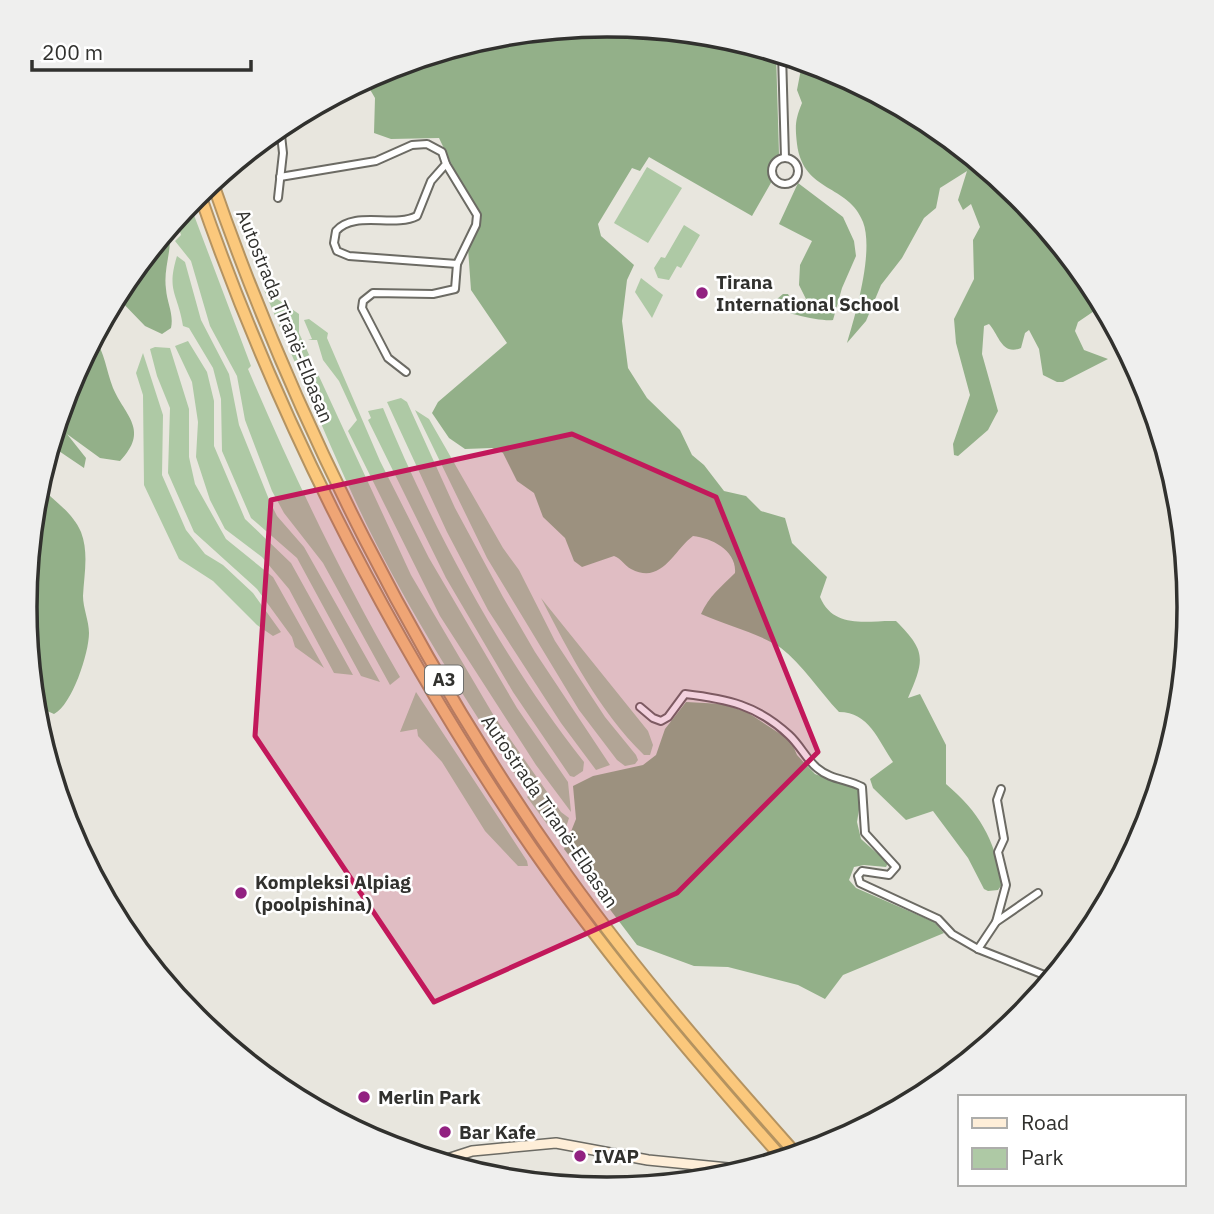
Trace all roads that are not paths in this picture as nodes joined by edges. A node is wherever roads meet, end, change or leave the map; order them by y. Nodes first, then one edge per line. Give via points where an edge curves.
1 (782, 65) edge
2 (282, 139) edge
3 (785, 158) junction
4 (446, 164) junction
5 (280, 177) junction
6 (216, 192) edge
7 (278, 198) dead end
8 (204, 204) edge
9 (457, 264) junction
10 (406, 372) dead end
11 (640, 707) dead end
12 (1001, 789) dead end
13 (1038, 893) dead end
14 (996, 922) junction
15 (978, 949) junction
16 (1043, 974) edge
17 (790, 1147) edge
18 (776, 1151) edge
19 (455, 1157) edge
20 (714, 1167) edge

1 - 3 street
2 - 5 street
3 - 3 street via 774,163 772,172 786,184 798,172 793,160
4 - 5 street via 442,152 427,144 412,145 376,161
4 - 9 street via 477,215
4 - 9 street via 431,181 417,216 401,222 347,223 336,231 334,243 342,255
5 - 7 street
6 - 17 highway, Autostrada Tiranë-Elbasan / A3 via 303,410 381,569 435,665 567,874 676,1015
8 - 18 highway, Autostrada Tiranë-Elbasan / A3 via 252,330 329,501 453,725 520,829 631,980
9 - 10 street via 451,292 373,293 363,301 362,308 388,358
11 - 15 street via 661,720 668,718 685,694 712,697 739,702 781,729 816,768 862,787 865,833 896,867 889,875 862,871 860,883 938,919 952,934
12 - 14 street via 997,800 1004,839 998,852 1006,885
13 - 14 street
14 - 15 street
15 - 16 street
19 - 20 main road via 556,1143

